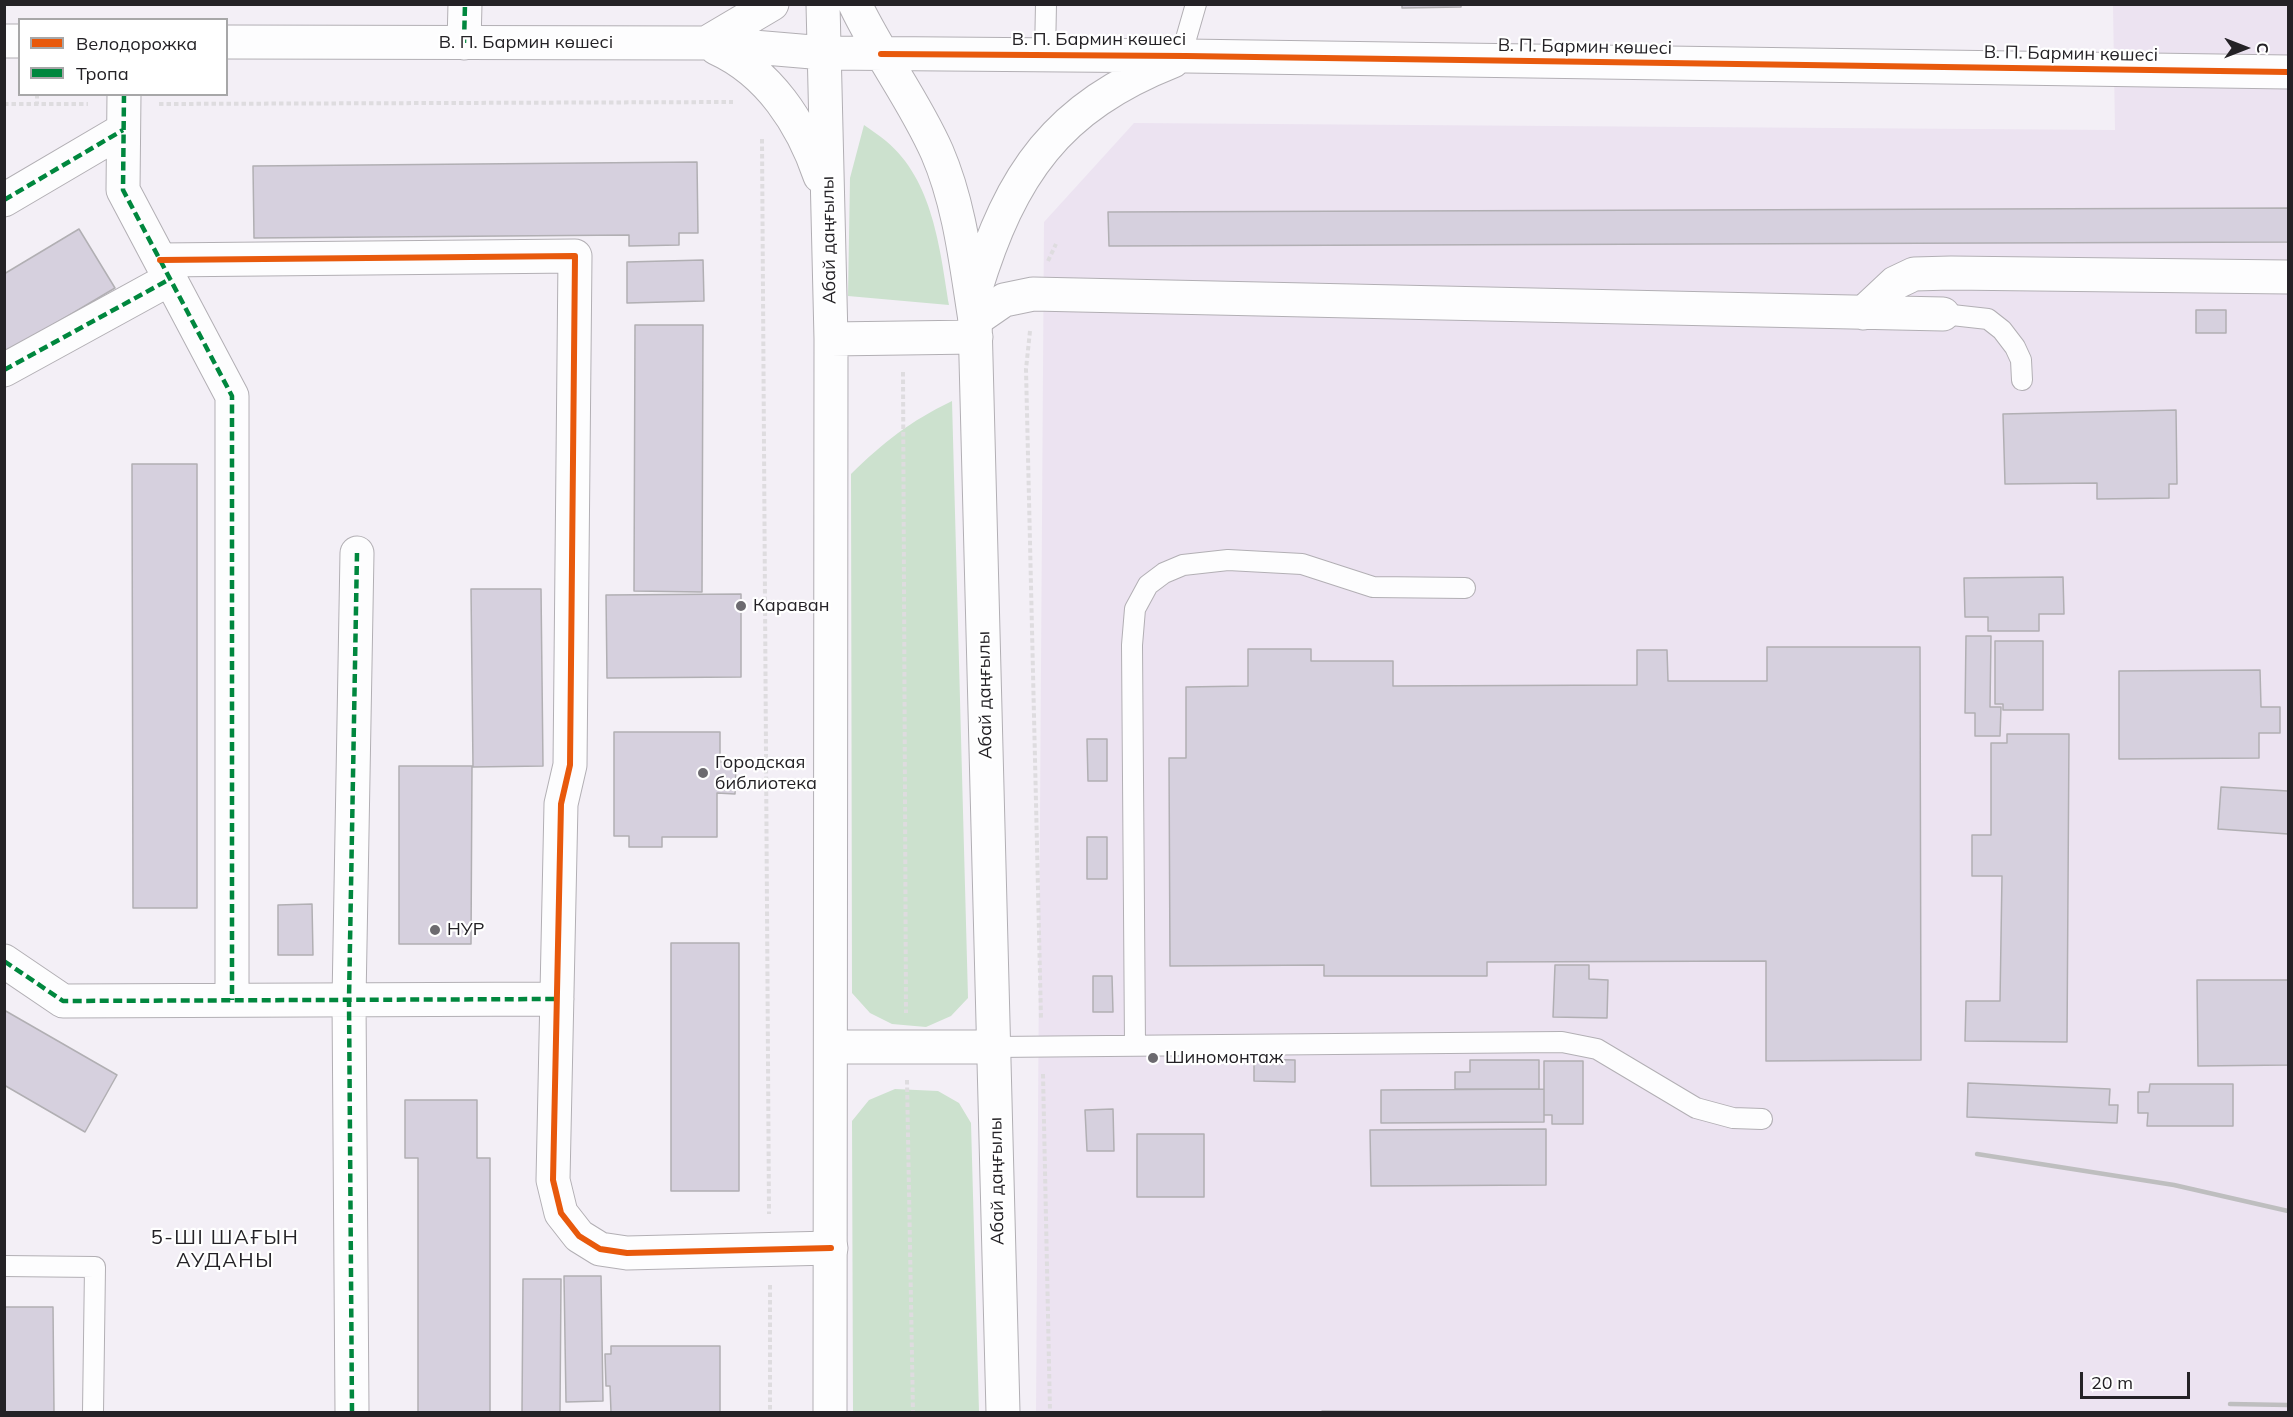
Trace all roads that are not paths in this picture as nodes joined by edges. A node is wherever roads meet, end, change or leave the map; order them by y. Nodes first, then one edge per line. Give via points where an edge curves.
1 (465, 4) edge
2 (772, 4) edge
3 (823, 4) edge
4 (855, 4) edge
5 (1046, 4) edge
6 (1196, 4) edge
7 (228, 42) edge
8 (464, 43) junction
9 (706, 44) junction
10 (825, 53) junction
11 (881, 54) junction
12 (1045, 55) junction
13 (1183, 56) junction
14 (2289, 72) edge
15 (124, 109) edge
16 (4, 200) edge
17 (828, 200) junction
18 (165, 269) junction
19 (2289, 277) edge
20 (1863, 312) junction
21 (1943, 314) joint
22 (975, 320) junction
23 (831, 339) junction
24 (4, 370) edge
25 (2022, 380) dead end
26 (357, 553) dead end
27 (1464, 588) dead end
28 (4, 961) edge
29 (557, 999) junction
30 (232, 1000) junction
31 (349, 1000) junction
32 (1135, 1045) junction
33 (831, 1047) junction
34 (994, 1047) junction
35 (1762, 1119) dead end
36 (831, 1248) junction
37 (4, 1266) edge
38 (93, 1413) edge
39 (352, 1413) edge
40 (830, 1413) edge
41 (1002, 1413) edge

1 - 8 street
2 - 9 street
3 - 10 street, Абай даңғылы
4 - 11 street, Абай даңғылы
5 - 12 lane
6 - 13 lane
7 - 8 street, В. П. Бармин көшесі
8 - 9 street, В. П. Бармин көшесі
9 - 10 street, В. П. Бармин көшесі
9 - 17 street via 759,74 799,125
10 - 11 street, В. П. Бармин көшесі
10 - 17 street, Абай даңғылы
11 - 12 street, В. П. Бармин көшесі
11 - 22 street, Абай даңғылы via 937,153 965,252
12 - 13 street, В. П. Бармин көшесі
13 - 14 street, В. П. Бармин көшесі
13 - 22 street via 1139,74 1106,94 1074,116 1049,142 1025,173 989,244
15 - 16 street
15 - 18 street via 123,190
17 - 23 street, Абай даңғылы
18 - 24 street
18 - 29 street via 575,256 570,765 561,804
18 - 30 street via 232,396
19 - 20 street via 1914,274 1895,283
20 - 21 street
20 - 22 street via 1033,294 1004,300
21 - 25 lane via 1988,319 2002,330 2021,360
22 - 23 street via 903,338
22 - 34 street, Абай даңғылы
23 - 33 street, Абай даңғылы
26 - 31 street
27 - 32 lane via 1373,587 1302,564 1228,560 1183,565 1148,585 1135,609 1132,645
28 - 30 street via 63,1001
29 - 31 street
29 - 36 street via 553,1180 561,1213 579,1236 600,1248 627,1253
30 - 31 street
31 - 39 street
32 - 34 lane
32 - 35 lane via 1563,1042 1597,1049 1696,1108 1733,1118
33 - 34 street
33 - 36 street, Абай даңғылы
34 - 41 street, Абай даңғылы
36 - 40 street, Абай даңғылы
37 - 38 lane via 95,1267

